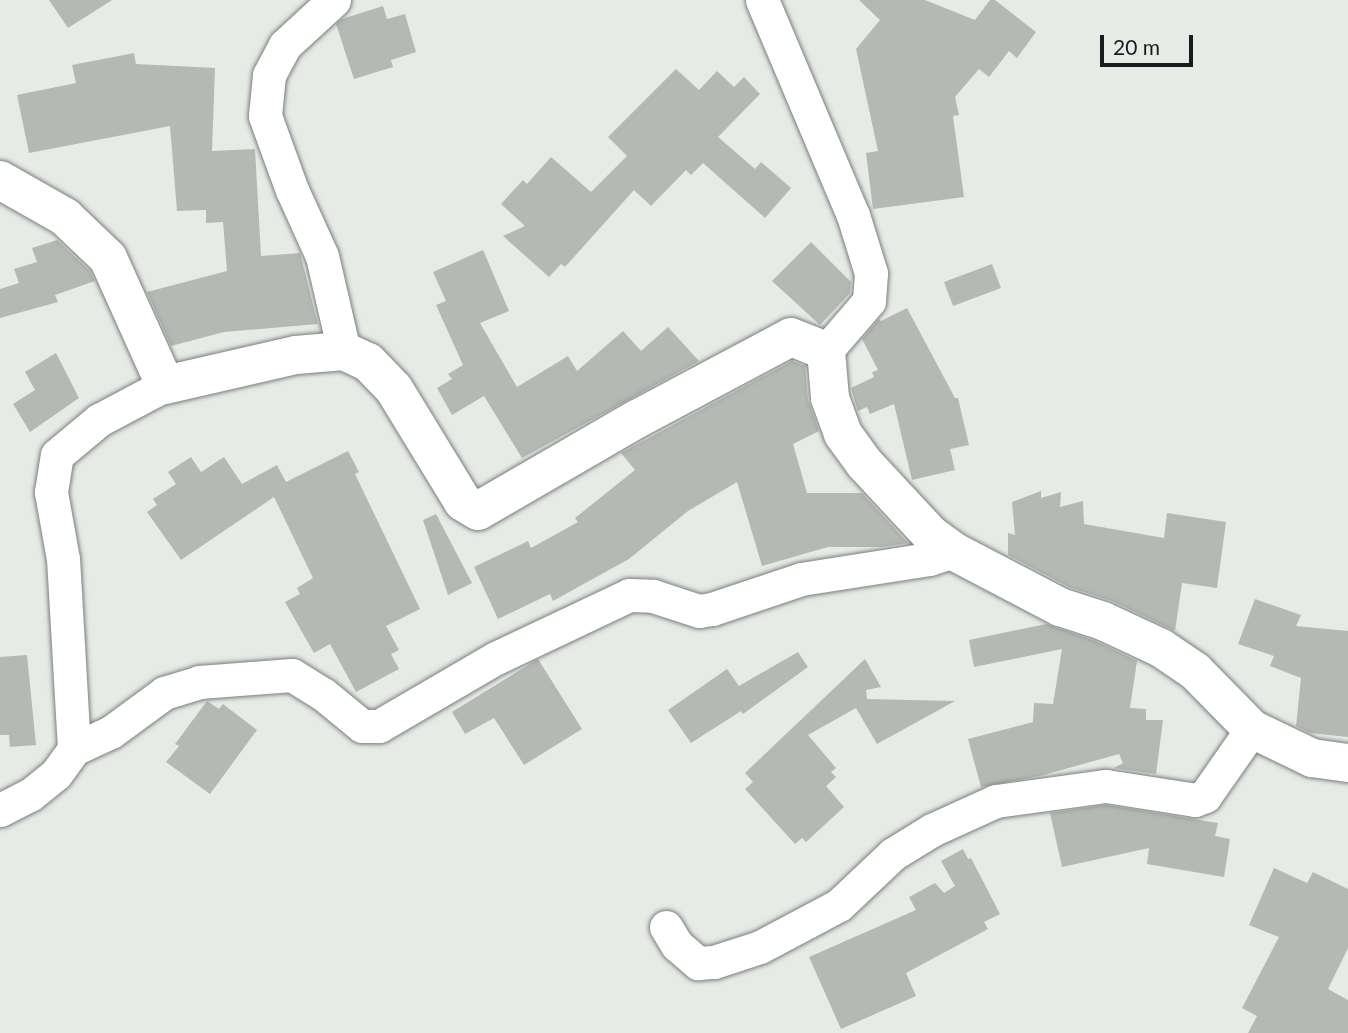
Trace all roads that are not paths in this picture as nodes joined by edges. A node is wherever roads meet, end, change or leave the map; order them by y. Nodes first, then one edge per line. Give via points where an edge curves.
1 (334, 0) edge
2 (762, 0) edge
3 (0, 180) edge
4 (344, 351) junction
5 (826, 351) junction
6 (165, 385) junction
7 (953, 551) junction
8 (1252, 729) junction
9 (74, 749) junction
10 (1348, 763) edge
11 (0, 810) edge
12 (666, 928) dead end

1 - 4 street via 285,45 269,75 265,116 322,256
2 - 5 street via 853,215 871,273 869,301
3 - 6 street via 65,217 108,258
4 - 5 street via 368,362 394,390 463,502 478,511 791,337
4 - 6 street via 296,355
5 - 7 street via 830,398 843,434 930,534
6 - 9 street via 99,420 66,445 54,467 51,492 63,559
7 - 8 street via 1060,607 1161,648 1195,671
7 - 9 street via 929,559 801,579 699,611 653,596 629,595 496,657 379,726 362,726 292,675 211,681 164,693 111,732
8 - 10 street via 1311,758
8 - 12 street via 1205,796 1195,800 1106,786 996,801 932,830 893,855 839,905 760,947 698,963
9 - 11 street via 56,774 30,795

